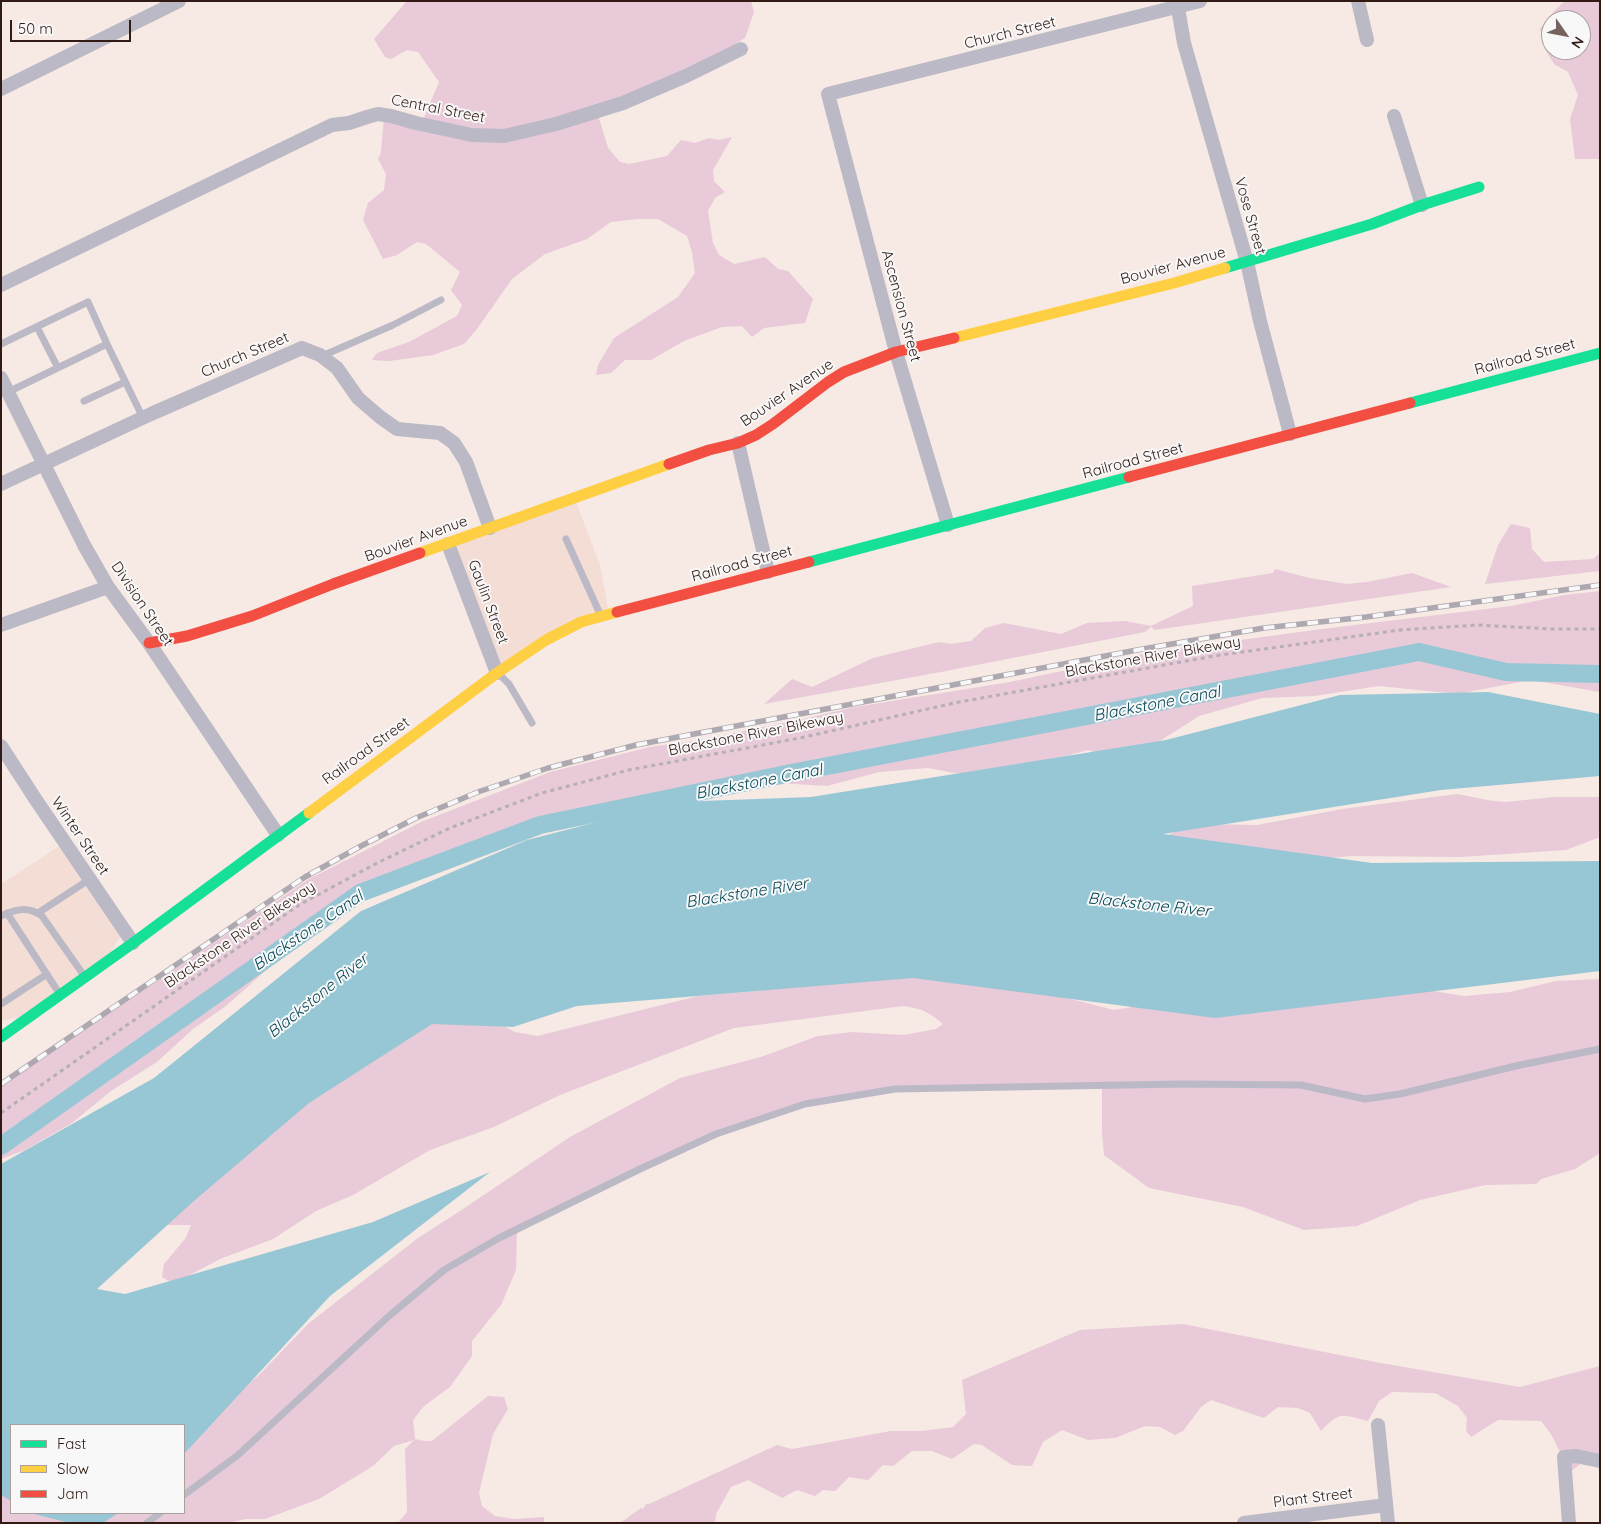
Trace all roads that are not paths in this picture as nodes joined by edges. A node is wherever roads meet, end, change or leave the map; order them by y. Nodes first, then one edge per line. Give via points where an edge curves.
1 (179, 1) edge
2 (1200, 1) edge
3 (1358, 1) edge
4 (1178, 8) junction
5 (1367, 40) dead end
6 (741, 49) dead end
7 (1, 89) edge
8 (828, 94) joint
9 (1394, 116) dead end
10 (1479, 187) dead end
11 (1422, 205) junction
12 (1247, 262) junction
13 (1, 285) edge
14 (441, 300) dead end
15 (37, 326) junction
16 (1, 344) edge
17 (107, 344) junction
18 (896, 352) junction
19 (1600, 353) edge
20 (321, 356) junction
21 (58, 368) junction
22 (1, 378) edge
23 (125, 382) junction
24 (8, 392) junction
25 (84, 401) dead end
26 (143, 418) junction
27 (1290, 434) junction
28 (738, 442) junction
29 (43, 465) junction
30 (1, 484) edge
31 (948, 525) junction
32 (490, 528) junction
33 (566, 539) dead end
34 (448, 544) junction
35 (768, 572) junction
36 (108, 587) junction
37 (601, 616) junction
38 (1, 625) edge
39 (149, 643) junction
40 (497, 673) junction
41 (532, 723) dead end
42 (1, 746) edge
43 (278, 835) junction
44 (90, 879) junction
45 (38, 913) junction
46 (4, 914) edge
47 (133, 943) junction
48 (47, 974) junction
49 (85, 978) junction
50 (61, 996) junction
51 (1, 1004) edge
52 (2, 1036) edge
53 (1600, 1049) edge
54 (1378, 1425) dead end
55 (1600, 1461) edge
56 (185, 1494) edge
57 (1386, 1505) junction
58 (159, 1514) edge
59 (1253, 1522) edge
60 (147, 1523) edge
61 (1388, 1523) edge
62 (1569, 1523) edge

1 - 7 street
2 - 4 street, Church Street
3 - 5 street
4 - 8 street, Church Street
4 - 12 street, Vose Street via 1184,43
6 - 13 street, Central Street via 623,103 504,136 472,135 378,114 332,125
8 - 18 street, Ascension Street
9 - 11 street
10 - 11 street, Bouvier Avenue
11 - 12 street, Bouvier Avenue via 1372,224
12 - 18 street, Bouvier Avenue
12 - 27 street, Vose Street
14 - 20 lane
15 - 16 lane
15 - 17 lane via 88,302
15 - 21 lane
17 - 21 lane
17 - 23 lane
18 - 28 street, Bouvier Avenue via 844,372 773,424
18 - 31 street, Ascension Street
19 - 27 street, Railroad Street
20 - 26 street, Church Street via 302,348
20 - 32 street, Church Street via 337,368 358,398 397,429 440,433 454,443 466,462
21 - 24 lane
22 - 24 street, Division Street
23 - 25 lane
23 - 26 lane
24 - 29 street, Division Street
26 - 29 street, Church Street
27 - 31 street, Railroad Street
28 - 32 street, Bouvier Avenue
28 - 35 street
29 - 30 street, Church Street
29 - 36 street, Division Street
31 - 35 street, Railroad Street
32 - 34 street, Bouvier Avenue
33 - 37 lane
34 - 39 street, Bouvier Avenue via 252,616 187,636
34 - 40 street, Gaulin Street
35 - 37 street, Railroad Street
36 - 38 street
36 - 39 street, Division Street
37 - 40 street, Railroad Street via 546,640
39 - 43 street, Division Street
40 - 41 lane via 509,684
40 - 43 street, Railroad Street
42 - 44 street, Winter Street
43 - 47 street, Railroad Street
44 - 45 lane
44 - 47 street, Winter Street
45 - 46 lane via 15,909
45 - 49 lane
46 - 48 lane
47 - 49 street, Railroad Street
48 - 50 lane
48 - 51 lane
49 - 50 street, Railroad Street
50 - 52 street, Railroad Street
53 - 56 lane via 1365,1099 1300,1085 1182,1084 895,1090 805,1104 716,1134 499,1238 444,1270 389,1316 238,1455
54 - 57 street
55 - 62 street via 1564,1457
57 - 59 street, Plant Street
57 - 61 street
58 - 60 lane

